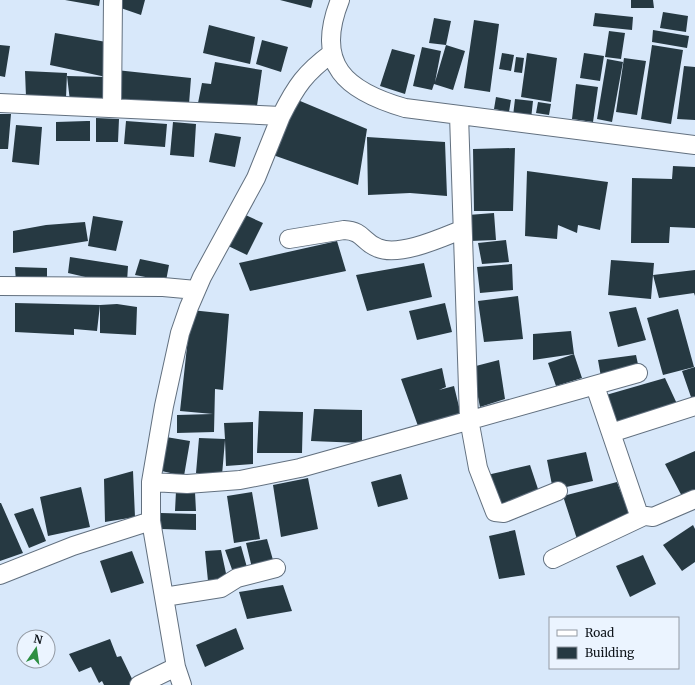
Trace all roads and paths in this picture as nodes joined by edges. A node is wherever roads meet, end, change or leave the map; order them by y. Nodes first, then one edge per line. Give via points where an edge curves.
1 (114, 0) edge
2 (340, 0) edge
3 (332, 53) junction
4 (0, 103) edge
5 (112, 108) junction
6 (281, 116) junction
7 (459, 116) junction
8 (695, 145) edge
9 (461, 230) junction
10 (289, 239) dead end
11 (0, 286) edge
12 (196, 290) junction
13 (638, 373) dead end
14 (595, 386) junction
15 (695, 406) edge
16 (469, 420) junction
17 (610, 433) junction
18 (151, 482) junction
19 (558, 491) dead end
20 (695, 499) edge
21 (642, 517) junction
22 (151, 521) junction
23 (554, 559) dead end
24 (276, 568) dead end
25 (0, 575) edge
26 (164, 597) junction
27 (176, 667) junction
28 (139, 685) edge
29 (182, 685) edge

1 - 5 street
2 - 3 street via 331,29
3 - 6 street via 304,76
3 - 7 street via 342,74 368,96 405,108
4 - 5 street
5 - 6 street
6 - 12 street via 256,178
7 - 8 street
7 - 9 street
9 - 10 street via 417,246 386,250 378,248 361,234 344,230
9 - 16 street
11 - 12 street via 163,287
12 - 18 street via 180,333
13 - 14 street
14 - 16 street
14 - 17 street
15 - 17 street
16 - 18 street via 262,476 196,484
16 - 19 street via 478,468 495,512 504,513
17 - 21 street via 637,512
18 - 22 street
20 - 21 street via 653,517
21 - 23 street
22 - 25 street via 73,546
22 - 26 street
24 - 26 street via 237,578 221,588
26 - 27 street
27 - 28 street
27 - 29 street

